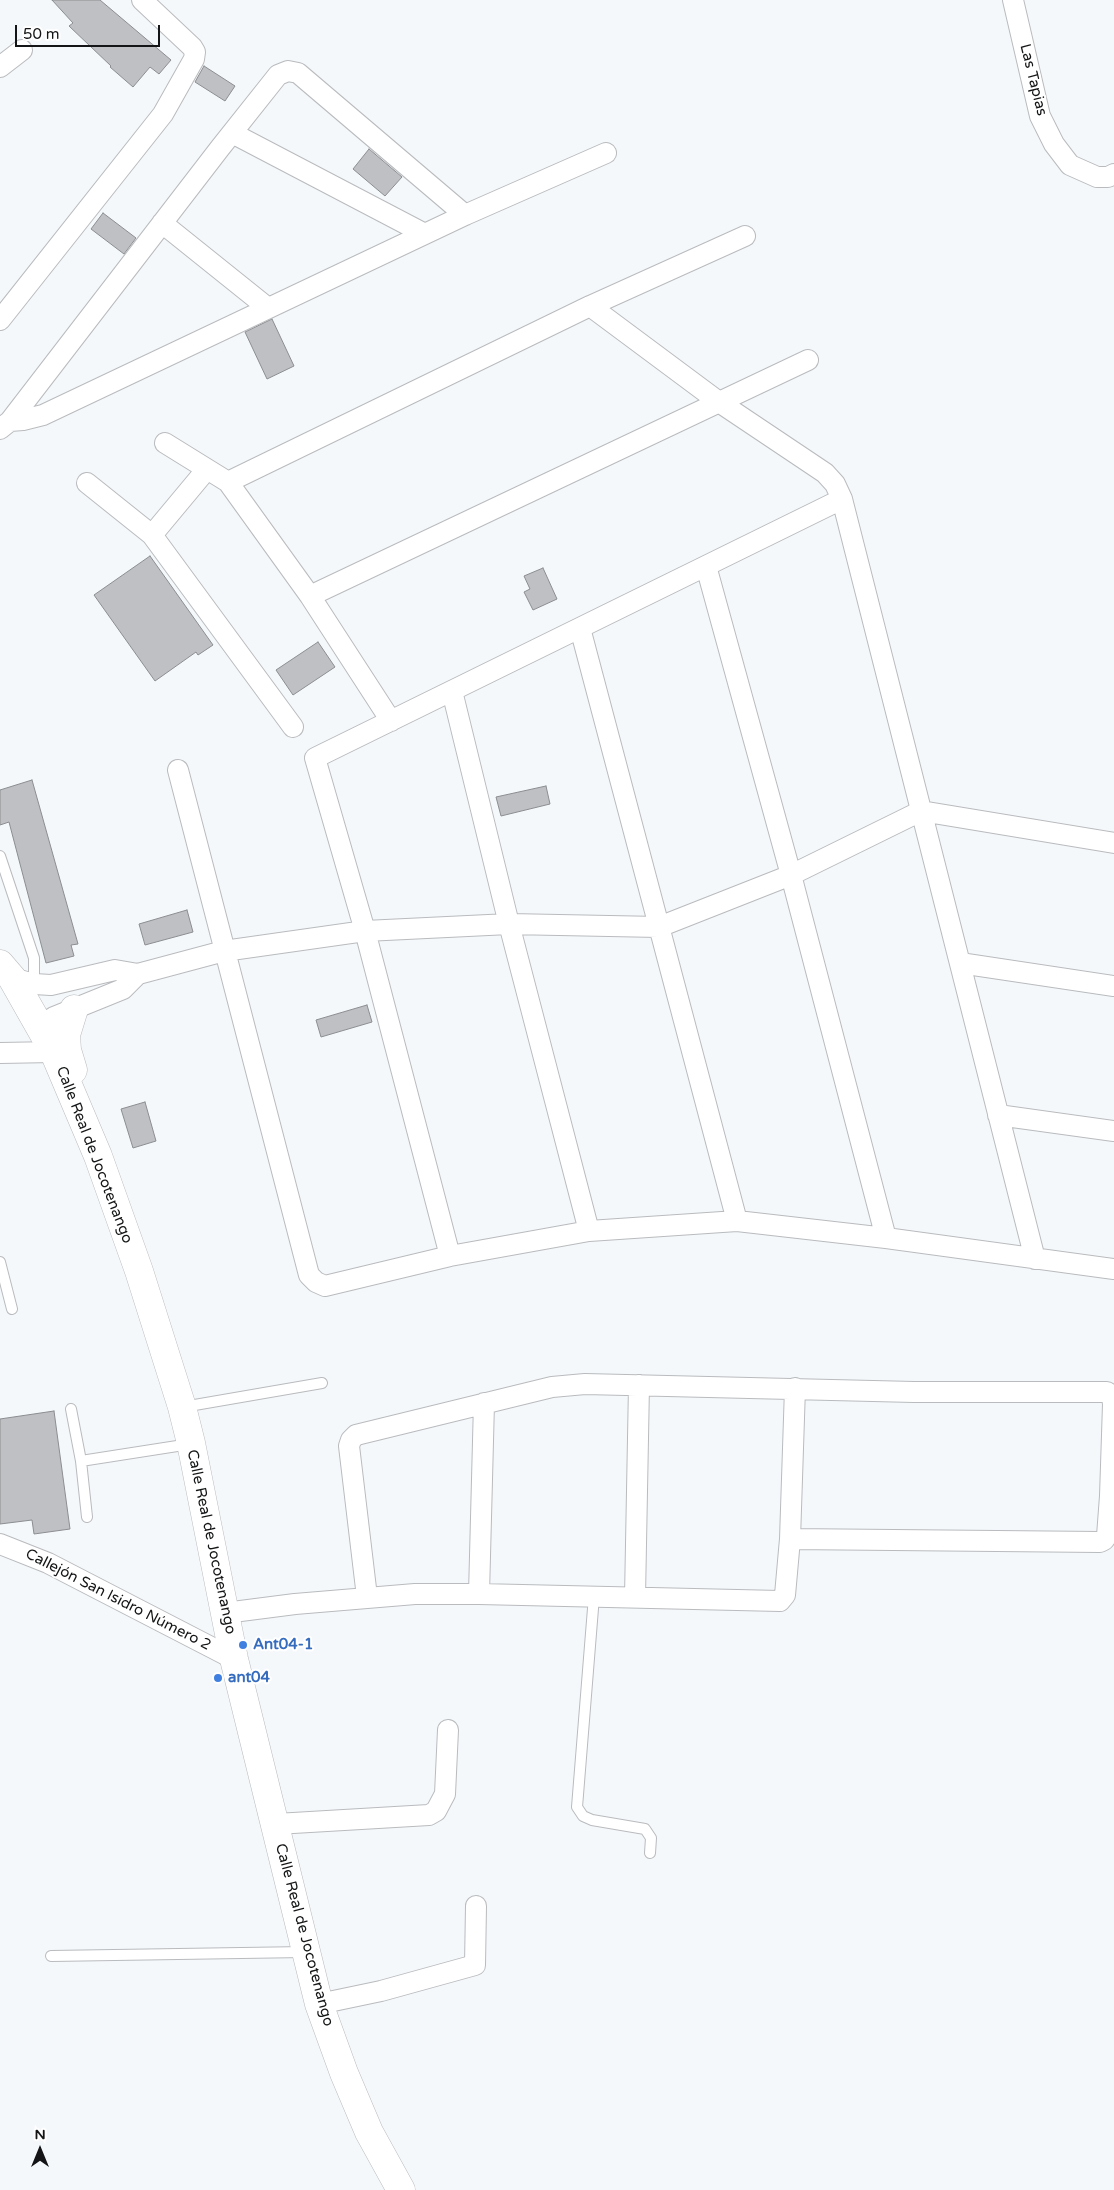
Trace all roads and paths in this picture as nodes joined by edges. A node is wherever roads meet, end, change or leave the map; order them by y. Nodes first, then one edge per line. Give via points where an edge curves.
1 (142, 0) edge
2 (1013, 0) edge
3 (22, 50) dead end
4 (0, 67) edge
5 (232, 133) junction
6 (606, 153) dead end
7 (1114, 174) edge
8 (465, 215) junction
9 (162, 223) junction
10 (425, 234) junction
11 (745, 236) dead end
12 (590, 306) junction
13 (268, 308) junction
14 (0, 320) edge
15 (808, 360) dead end
16 (719, 402) junction
17 (5, 425) edge
18 (165, 443) dead end
19 (207, 469) junction
20 (228, 482) junction
21 (87, 483) dead end
22 (842, 499) junction
23 (152, 535) junction
24 (706, 566) junction
25 (310, 596) junction
26 (580, 628) junction
27 (452, 691) junction
28 (391, 721) junction
29 (293, 727) dead end
30 (178, 770) dead end
31 (921, 811) junction
32 (1114, 843) edge
33 (0, 856) edge
34 (791, 875) junction
35 (509, 924) junction
36 (660, 927) junction
37 (365, 931) junction
38 (224, 951) junction
39 (960, 963) junction
40 (138, 974) junction
41 (15, 975) edge
42 (91, 976) junction
43 (1114, 986) edge
44 (99, 998) junction
45 (74, 1009) junction
46 (39, 1026) junction
47 (54, 1052) junction
48 (0, 1053) edge
49 (998, 1115) junction
50 (1114, 1131) edge
51 (98, 1156) junction
52 (737, 1221) junction
53 (589, 1231) junction
54 (886, 1238) junction
55 (450, 1256) junction
56 (1035, 1259) junction
57 (0, 1262) edge
58 (1114, 1270) edge
59 (12, 1309) dead end
60 (322, 1383) dead end
61 (639, 1385) junction
62 (795, 1388) junction
63 (484, 1404) junction
64 (182, 1407) junction
65 (72, 1409) dead end
66 (191, 1444) junction
67 (81, 1461) junction
68 (87, 1517) dead end
69 (790, 1538) junction
70 (0, 1544) edge
71 (479, 1594) junction
72 (594, 1596) junction
73 (367, 1597) junction
74 (634, 1597) junction
75 (226, 1614) junction
76 (234, 1659) junction
77 (448, 1730) dead end
78 (276, 1824) junction
79 (650, 1853) dead end
80 (476, 1906) dead end
81 (306, 1952) junction
82 (51, 1956) dead end
83 (319, 2004) junction
84 (401, 2190) edge

1 - 14 street via 192,47 194,58 164,114
2 - 7 street, Las Tapias via 1040,116 1054,144 1070,164 1097,177
3 - 4 street
5 - 8 street via 278,75 288,71 298,73
5 - 9 street
5 - 10 street
6 - 8 street
8 - 10 street
9 - 13 street
9 - 17 street
10 - 13 street
11 - 12 street
12 - 16 street
12 - 20 street
13 - 17 street via 43,414
15 - 16 street
16 - 22 street via 825,473
16 - 25 street
18 - 19 street
19 - 20 street
19 - 23 street
20 - 25 street
21 - 23 street
22 - 24 street
22 - 31 street
23 - 29 street
24 - 26 street
24 - 34 street
25 - 28 street
26 - 27 street
26 - 36 street
27 - 28 street
27 - 35 street
28 - 37 street via 315,758
30 - 38 street
31 - 32 street
31 - 34 street
31 - 39 street
33 - 41 lane via 34,958
34 - 36 street
34 - 54 street
35 - 36 street
35 - 37 street
35 - 53 street
36 - 52 street
37 - 38 street
37 - 55 street
38 - 40 street
38 - 55 street via 309,1275 325,1286
39 - 43 street
39 - 49 street
40 - 42 street via 115,970
40 - 44 street via 123,988
41 - 42 street via 51,985
41 - 46 main road, Calle Real de Jocotenango
42 - 44 street
44 - 45 street
45 - 46 street
45 - 51 main road via 66,1035 67,1050
46 - 47 main road, Calle Real de Jocotenango
47 - 48 street
47 - 51 main road, Calle Real de Jocotenango
49 - 50 street
49 - 56 street
51 - 64 main road, Calle Real de Jocotenango
52 - 53 street
52 - 54 street
53 - 55 street
54 - 56 street
56 - 58 street
57 - 59 lane
60 - 64 lane
61 - 62 street
61 - 63 street via 585,1384 552,1388
61 - 74 street
62 - 69 street
62 - 69 street via 1107,1392 1113,1404 1107,1536 1100,1542
63 - 71 street
63 - 73 street via 356,1434 350,1440
64 - 66 main road, Calle Real de Jocotenango
65 - 67 lane
66 - 67 lane
66 - 75 main road, Calle Real de Jocotenango
67 - 68 lane
69 - 74 street via 786,1595 780,1601
70 - 76 street, Callejón San Isidro Número 2 via 48,1563
71 - 72 street
71 - 73 street
72 - 74 street
72 - 79 lane via 578,1807 583,1816 592,1820 644,1829 651,1838
73 - 75 street
75 - 76 main road, Calle Real de Jocotenango
76 - 78 main road, Calle Real de Jocotenango
77 - 78 street via 445,1794 436,1811 429,1816
78 - 81 main road, Calle Real de Jocotenango
80 - 83 street via 475,1965
81 - 82 lane
81 - 83 main road, Calle Real de Jocotenango
83 - 84 main road, Calle Real de Jocotenango via 369,2132

